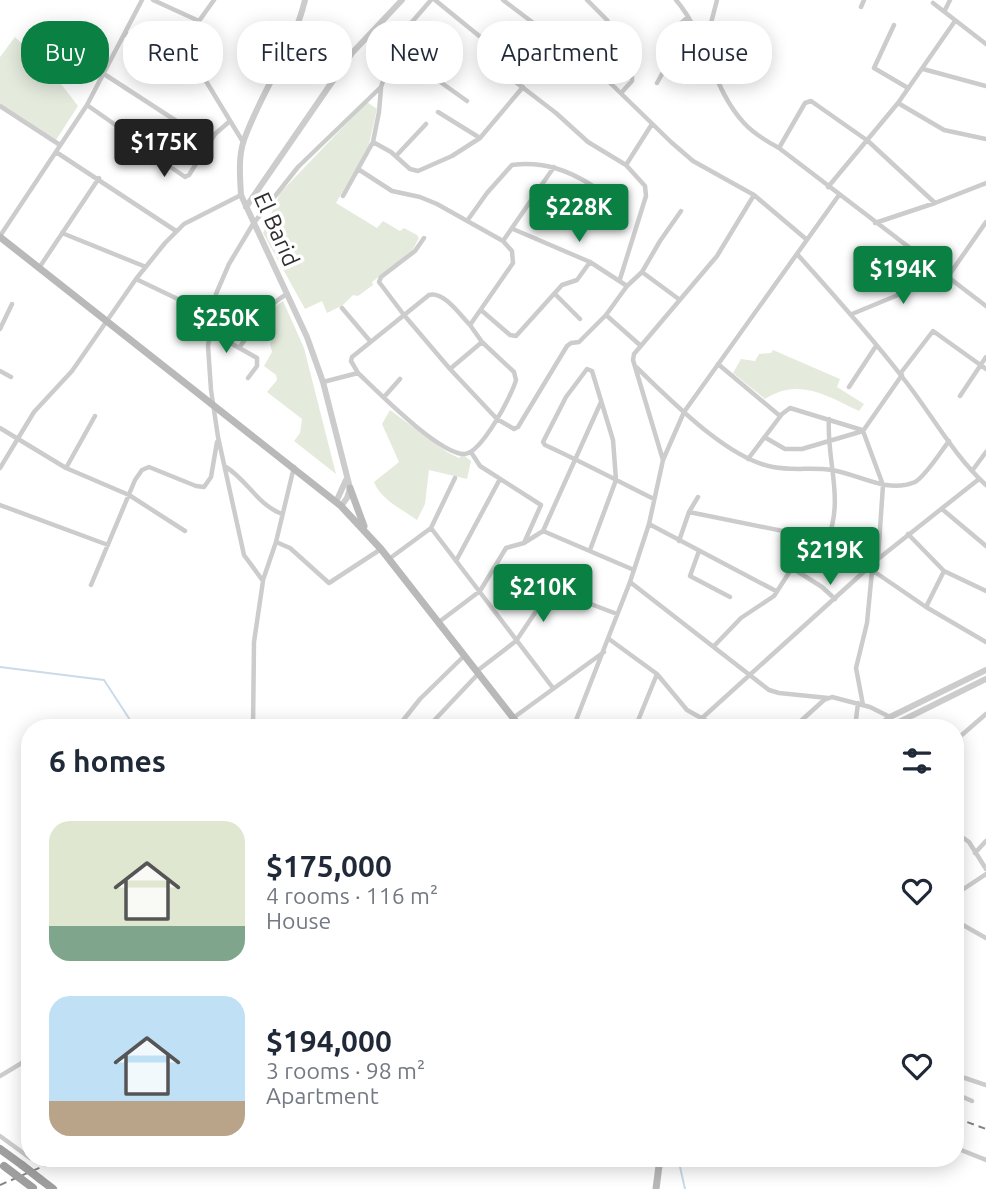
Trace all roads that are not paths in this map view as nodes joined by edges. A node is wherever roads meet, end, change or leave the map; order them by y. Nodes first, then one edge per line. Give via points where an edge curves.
1 (142, 0) edge
2 (153, 0) edge
3 (214, 0) edge
4 (306, 0) edge
5 (402, 0) edge
6 (433, 0) edge
7 (503, 0) edge
8 (587, 0) edge
9 (676, 0) edge
10 (717, 0) edge
11 (864, 0) edge
12 (950, 0) edge
13 (933, 3) dead end
14 (861, 7) dead end
15 (944, 10) junction
16 (688, 17) junction
17 (131, 21) edge
18 (199, 21) joint
19 (413, 21) edge
20 (684, 21) edge
21 (690, 21) edge
22 (712, 21) edge
23 (955, 21) junction
24 (894, 25) dead end
25 (123, 37) edge
26 (986, 44) edge
27 (109, 64) edge
28 (923, 69) junction
29 (109, 77) edge
30 (99, 84) edge
31 (208, 84) edge
32 (382, 84) edge
33 (442, 84) edge
34 (721, 84) edge
35 (986, 86) edge
36 (381, 87) junction
37 (523, 87) junction
38 (908, 88) junction
39 (621, 93) junction
40 (467, 102) dead end
41 (898, 103) junction
42 (87, 105) junction
43 (0, 106) edge
44 (438, 112) dead end
45 (230, 121) junction
46 (181, 124) dead end
47 (426, 124) dead end
48 (652, 124) junction
49 (480, 138) junction
50 (986, 139) edge
51 (868, 141) junction
52 (243, 142) junction
53 (373, 142) junction
54 (60, 145) junction
55 (779, 148) junction
56 (56, 152) junction
57 (396, 156) junction
58 (626, 165) junction
59 (554, 167) junction
60 (358, 169) junction
61 (99, 178) junction
62 (986, 183) edge
63 (593, 186) dead end
64 (828, 187) junction
65 (241, 195) junction
66 (754, 195) junction
67 (839, 195) junction
68 (343, 196) dead end
69 (935, 203) junction
70 (246, 207) junction
71 (681, 211) dead end
72 (467, 221) junction
73 (875, 223) junction
74 (253, 225) junction
75 (985, 225) edge
76 (513, 229) junction
77 (176, 231) junction
78 (62, 233) junction
79 (0, 236) edge
80 (424, 238) dead end
81 (806, 239) junction
82 (503, 241) junction
83 (797, 254) junction
84 (590, 262) junction
85 (146, 267) junction
86 (39, 268) junction
87 (642, 272) junction
88 (946, 277) junction
89 (136, 279) junction
90 (620, 279) junction
91 (627, 286) junction
92 (288, 294) junction
93 (555, 294) junction
94 (680, 300) junction
95 (12, 304) dead end
96 (986, 306) edge
97 (342, 308) dead end
98 (481, 310) junction
99 (852, 314) junction
100 (404, 315) junction
101 (606, 315) junction
102 (211, 316) junction
103 (580, 319) dead end
104 (108, 322) junction
105 (470, 325) junction
106 (0, 329) edge
107 (209, 331) junction
108 (370, 341) junction
109 (482, 342) junction
110 (641, 346) junction
111 (876, 346) junction
112 (239, 348) junction
113 (986, 357) edge
114 (718, 364) junction
115 (983, 367) edge
116 (636, 368) junction
117 (450, 369) junction
118 (0, 370) edge
119 (358, 373) junction
120 (901, 375) junction
121 (11, 377) dead end
122 (248, 377) dead end
123 (400, 379) dead end
124 (323, 382) junction
125 (849, 387) dead end
126 (960, 396) dead end
127 (384, 397) junction
128 (601, 402) junction
129 (213, 404) junction
130 (684, 412) junction
131 (95, 416) dead end
132 (780, 416) junction
133 (497, 419) junction
134 (829, 419) junction
135 (0, 428) edge
136 (863, 431) junction
137 (218, 437) junction
138 (766, 438) junction
139 (18, 440) junction
140 (949, 441) junction
141 (828, 443) junction
142 (471, 452) junction
143 (986, 452) edge
144 (576, 459) junction
145 (748, 459) junction
146 (663, 460) junction
147 (225, 466) junction
148 (294, 467) junction
149 (0, 468) edge
150 (66, 468) junction
151 (833, 470) junction
152 (972, 471) junction
153 (346, 475) junction
154 (456, 478) dead end
155 (500, 479) junction
156 (979, 479) junction
157 (616, 480) junction
158 (883, 485) junction
159 (986, 485) edge
160 (350, 488) junction
161 (129, 495) junction
162 (698, 497) dead end
163 (654, 499) junction
164 (338, 504) junction
165 (0, 505) edge
166 (541, 505) junction
167 (942, 509) junction
168 (552, 510) junction
169 (689, 512) junction
170 (282, 514) junction
171 (649, 524) junction
172 (431, 528) junction
173 (365, 530) junction
174 (185, 531) dead end
175 (542, 531) junction
176 (908, 534) junction
177 (806, 537) junction
178 (679, 541) junction
179 (276, 542) junction
180 (524, 543) junction
181 (108, 545) junction
182 (986, 545) edge
183 (381, 549) junction
184 (590, 550) junction
185 (699, 551) junction
186 (389, 559) junction
187 (878, 559) junction
188 (456, 561) junction
189 (792, 568) junction
190 (871, 569) junction
191 (634, 570) junction
192 (944, 571) junction
193 (263, 581) junction
194 (630, 582) junction
195 (91, 585) dead end
196 (480, 591) junction
197 (776, 591) junction
198 (986, 591) edge
199 (730, 597) dead end
200 (835, 599) junction
201 (926, 607) junction
202 (617, 614) junction
203 (439, 622) junction
204 (609, 639) junction
205 (516, 641) junction
206 (986, 642) edge
207 (714, 646) junction
208 (605, 651) junction
209 (464, 656) junction
210 (986, 670) edge
211 (477, 673) junction
212 (657, 674) junction
213 (750, 674) junction
214 (986, 679) edge
215 (553, 688) junction
216 (828, 698) junction
217 (860, 704) junction
218 (986, 714) edge
219 (890, 717) junction
220 (253, 719) edge
221 (404, 719) edge
222 (435, 719) edge
223 (511, 719) edge
224 (520, 719) edge
225 (577, 719) edge
226 (639, 719) edge
227 (701, 719) joint
228 (804, 719) edge
229 (857, 719) edge
230 (887, 719) edge
231 (905, 719) edge
232 (964, 733) edge
233 (964, 838) edge
234 (986, 841) edge
235 (975, 853) junction
236 (986, 872) edge
237 (964, 888) edge
238 (964, 925) edge
239 (986, 937) edge
240 (21, 1063) edge
241 (0, 1076) edge
242 (964, 1078) edge
243 (986, 1085) edge
244 (964, 1098) edge
245 (972, 1101) dead end
246 (0, 1136) edge
247 (0, 1149) edge
248 (21, 1151) edge
249 (964, 1151) edge
250 (986, 1160) edge
251 (21, 1164) edge
252 (2, 1165) edge
253 (25, 1167) edge
254 (659, 1167) edge
255 (33, 1189) edge
256 (53, 1189) edge
257 (656, 1189) edge

1 - 17 street
2 - 18 street
3 - 18 street
4 - 52 street, El Barid
5 - 70 street via 352,52
6 - 19 street
6 - 37 street via 508,60 512,66 508,76
7 - 39 street via 576,53
8 - 39 street via 622,37 613,51 632,79
9 - 16 street
10 - 22 street
11 - 14 street
12 - 15 street
13 - 15 street
15 - 23 street
16 - 20 street
16 - 21 street
23 - 26 street
23 - 28 street
24 - 38 street via 874,68
25 - 27 street
28 - 35 street
28 - 38 street
29 - 46 street
30 - 42 street
31 - 45 street
32 - 36 street
33 - 40 street
34 - 55 street via 742,122
36 - 53 street
36 - 74 street via 298,167
37 - 49 street
37 - 58 street via 588,142
38 - 41 street
39 - 48 street
41 - 50 street via 944,130
41 - 51 street
42 - 45 street via 185,177 215,134
42 - 54 street
43 - 54 street
44 - 49 street
45 - 52 street
47 - 57 street
48 - 58 street
48 - 66 street via 693,161
49 - 57 street via 418,171
51 - 55 street via 811,101 805,103
51 - 64 street
51 - 69 street
52 - 65 street, El Barid
53 - 57 street
53 - 60 street
54 - 56 street
55 - 64 street
56 - 61 street
56 - 79 street
58 - 90 street via 647,190
59 - 63 street
59 - 72 street via 509,166
59 - 76 street
60 - 68 street
60 - 72 street via 392,191 420,197
61 - 77 street
61 - 78 street
62 - 69 street
64 - 67 street
65 - 70 street, El Barid
65 - 77 street
66 - 81 street
66 - 94 street via 717,256
67 - 73 street
67 - 81 street
69 - 73 street
70 - 74 street, El Barid
71 - 87 street
72 - 82 street
73 - 88 street
74 - 92 street, El Barid
74 - 102 street via 224,274
75 - 88 street
76 - 82 street
76 - 84 street
77 - 85 street
78 - 85 street
78 - 86 street
79 - 86 main road
80 - 100 street via 379,280
81 - 83 street
82 - 98 street via 514,258
83 - 99 street
83 - 114 street
84 - 90 street
84 - 93 street via 577,280 564,284
85 - 89 street
86 - 104 main road
87 - 91 street
87 - 94 street
88 - 96 street
88 - 99 street
89 - 102 street
89 - 104 street
90 - 91 street
91 - 101 street
92 - 112 street via 264,313
92 - 124 street, El Barid
93 - 98 street via 514,337
93 - 103 street
94 - 110 street
95 - 106 street
97 - 108 street
98 - 105 street
99 - 111 street
100 - 105 street via 435,293
100 - 108 street
100 - 117 street
101 - 110 street
101 - 133 street via 579,342 567,346 518,427
102 - 107 street
104 - 129 main road
104 - 139 street via 41,404
105 - 109 street
107 - 112 street
107 - 129 street
108 - 119 street via 351,359
109 - 117 street
109 - 133 street via 516,376
110 - 116 street via 633,356
111 - 120 street
111 - 125 street
112 - 122 street via 258,359
113 - 115 street
114 - 130 street
114 - 132 street
115 - 120 street via 933,331
115 - 126 street
116 - 130 street
116 - 146 street
117 - 133 street
118 - 121 street
119 - 124 street
119 - 127 street
120 - 136 street
120 - 140 street
123 - 127 street
124 - 153 street, El Barid
127 - 142 street via 444,448
128 - 144 street
128 - 144 street via 592,371 587,369 544,439 545,445
128 - 157 street via 613,440
129 - 137 street
129 - 148 main road
130 - 145 street
130 - 146 street
131 - 150 street
132 - 134 street via 793,407
132 - 138 street
133 - 142 street
134 - 136 street
134 - 141 street
135 - 139 street
136 - 141 street
136 - 158 street
137 - 147 street
137 - 161 street via 205,486 149,467 140,473
138 - 141 street via 790,450
138 - 145 street
139 - 149 street
139 - 150 street
140 - 152 street
140 - 158 street via 917,481
141 - 151 street
142 - 155 street via 477,465
143 - 152 street
144 - 157 street
144 - 168 street
145 - 151 street via 778,468
146 - 163 street
147 - 170 street via 258,499
147 - 193 street via 244,555
148 - 164 main road
148 - 170 street
150 - 161 street
151 - 158 street
151 - 177 street via 836,507 828,539
152 - 156 street
153 - 160 street, El Barid
153 - 164 street
154 - 172 street
155 - 166 street
155 - 188 street
156 - 159 street
156 - 167 street
157 - 163 street
157 - 184 street
158 - 187 street
160 - 164 street via 347,498
160 - 173 main road
161 - 174 street
161 - 181 street
162 - 169 street
163 - 171 street
164 - 173 main road
165 - 181 street
166 - 168 street
166 - 180 street
167 - 176 street
167 - 182 street
168 - 175 street
169 - 177 street
169 - 178 street
170 - 179 street
171 - 178 street
171 - 191 street
172 - 186 street
172 - 188 street
173 - 183 main road
175 - 180 street
175 - 184 street
176 - 187 street
176 - 192 street
177 - 189 street
178 - 185 street
179 - 183 street via 290,548 328,583
179 - 193 street
180 - 196 street via 506,548
181 - 195 street
183 - 186 main road
184 - 191 street
185 - 197 street
185 - 199 street via 690,576
186 - 203 main road
187 - 190 street
188 - 196 street
189 - 197 street
189 - 200 street
190 - 200 street
190 - 201 street
190 - 217 street via 867,623 856,668
191 - 194 street
192 - 198 street
192 - 201 street
193 - 220 street via 254,642
194 - 202 street
194 - 207 street
196 - 203 street
196 - 205 street
197 - 207 street
200 - 213 street
201 - 206 street
202 - 204 street
202 - 205 street via 551,589
203 - 209 main road
204 - 208 street
204 - 212 street
205 - 211 street
205 - 215 street
207 - 213 street
208 - 215 street
208 - 225 street
209 - 211 main road
209 - 221 street
210 - 219 street
211 - 222 street
211 - 223 main road
212 - 226 street
212 - 227 street via 683,707
213 - 216 street via 773,692
213 - 227 street
214 - 231 street
215 - 224 street
216 - 217 street
216 - 228 street
217 - 219 street
217 - 229 street
218 - 232 street
219 - 230 street
233 - 235 street
234 - 235 street
235 - 236 street
236 - 237 street
238 - 239 street
240 - 241 street
242 - 243 street
244 - 245 street
246 - 248 street
247 - 251 highway, bridge
249 - 250 street
252 - 255 highway, bridge
253 - 256 highway, bridge
254 - 257 main road

